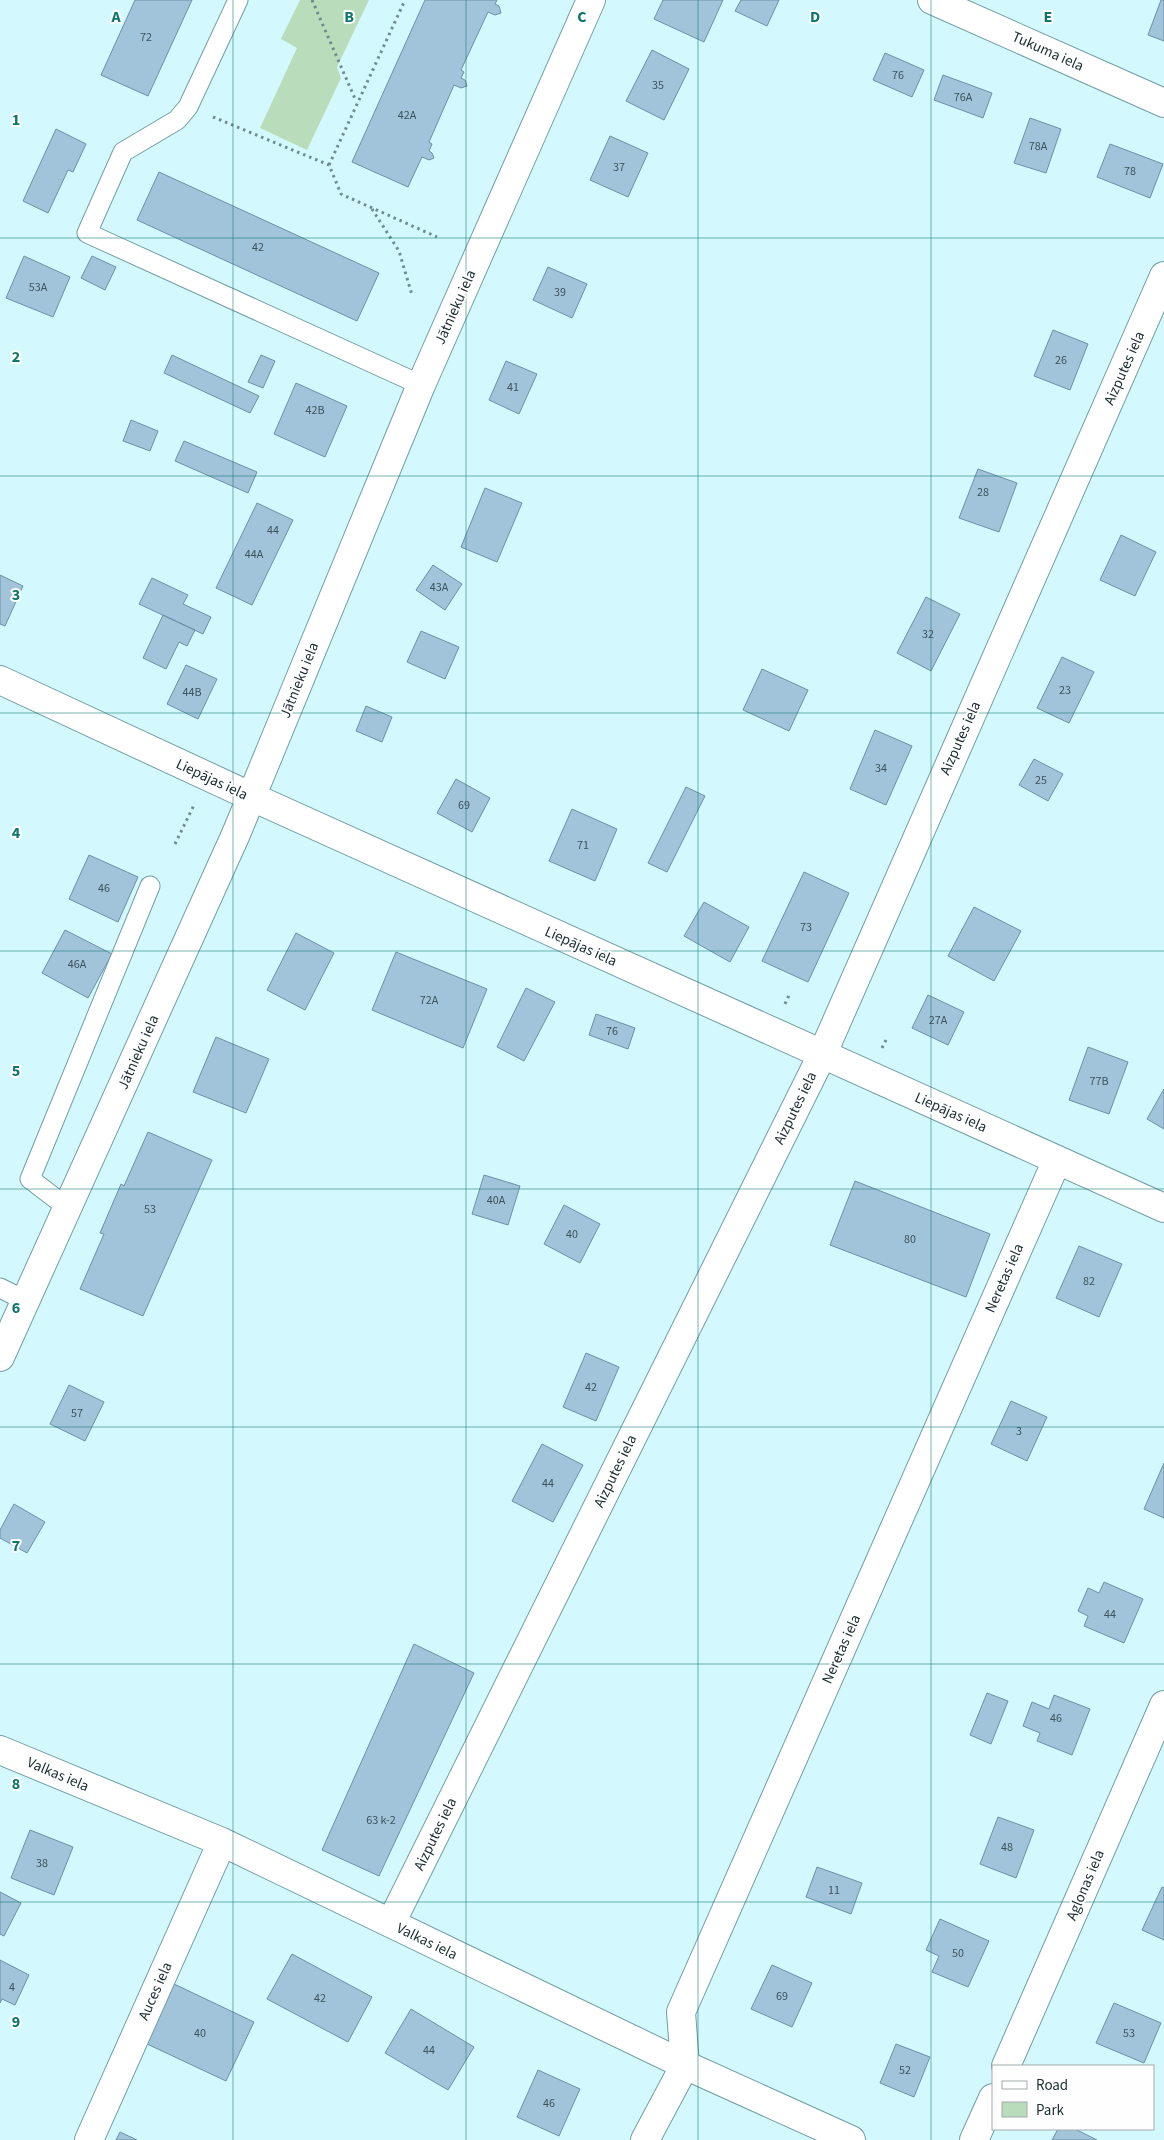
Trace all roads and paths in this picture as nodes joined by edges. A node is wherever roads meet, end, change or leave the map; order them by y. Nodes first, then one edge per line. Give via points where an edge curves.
1 (238, 0) edge
2 (312, 0) edge
3 (405, 0) edge
4 (591, 0) edge
5 (932, 0) edge
6 (357, 102) junction
7 (1164, 103) edge
8 (188, 107) junction
9 (329, 165) junction
10 (372, 208) junction
11 (437, 237) dead end
12 (1164, 276) edge
13 (412, 295) dead end
14 (421, 385) junction
15 (0, 680) edge
16 (252, 797) junction
17 (195, 803) dead end
18 (175, 844) dead end
19 (150, 886) dead end
20 (822, 1055) junction
21 (1057, 1160) junction
22 (68, 1208) junction
23 (1164, 1208) edge
24 (0, 1288) edge
25 (26, 1301) junction
26 (0, 1357) edge
27 (1164, 1705) edge
28 (0, 1750) edge
29 (222, 1842) junction
30 (391, 1923) junction
31 (685, 2065) junction
32 (1006, 2065) edge
33 (992, 2100) edge
34 (89, 2140) edge
35 (646, 2140) edge
36 (851, 2140) edge
37 (974, 2140) edge

1 - 8 lane
2 - 6 path
3 - 6 path
4 - 14 street, Jātnieku iela
5 - 7 street, Tukuma iela
6 - 9 path
8 - 9 path
8 - 14 lane via 177,120 123,152 86,232
9 - 10 path via 340,194
10 - 11 path
10 - 13 path via 399,251
12 - 20 street, Aizputes iela
14 - 16 street, Jātnieku iela
15 - 16 street, Liepājas iela
16 - 20 street, Liepājas iela
16 - 22 street, Jātnieku iela
17 - 18 path
19 - 22 lane via 30,1179
20 - 21 street, Liepājas iela
20 - 30 street, Aizputes iela
21 - 23 street, Liepājas iela
21 - 31 street, Neretas iela via 681,2012
22 - 25 street, Jātnieku iela
24 - 25 lane
25 - 26 street, Jātnieku iela
27 - 32 street, Aglonas iela
28 - 29 street, Valkas iela
29 - 30 street, Valkas iela
29 - 34 street, Auces iela
30 - 31 street, Valkas iela
31 - 35 street
31 - 36 street, Valkas iela
33 - 37 street

